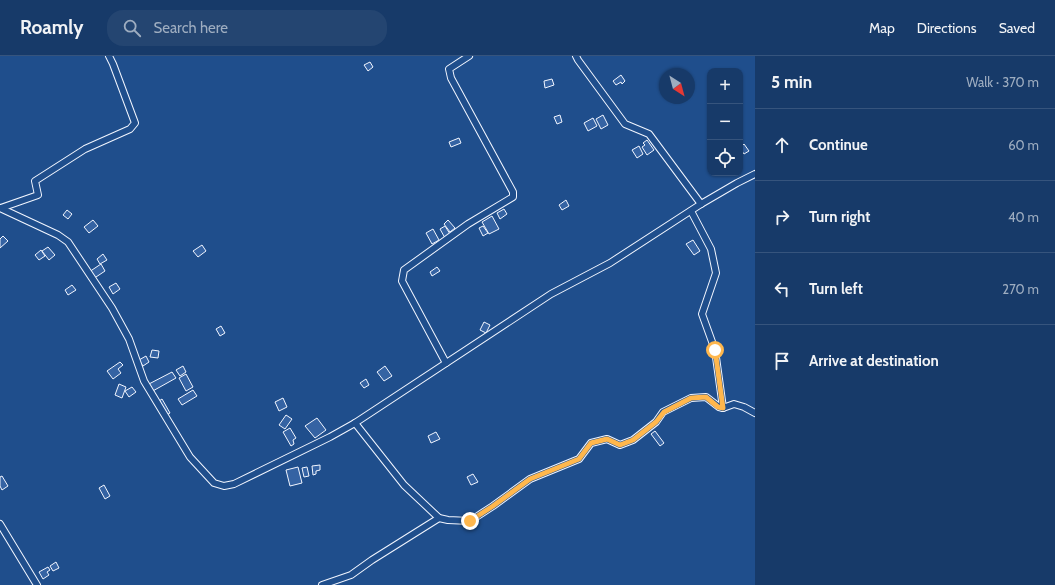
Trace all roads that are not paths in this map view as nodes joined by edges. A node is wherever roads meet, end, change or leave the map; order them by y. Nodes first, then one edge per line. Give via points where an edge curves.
1 (109, 56) edge
2 (469, 56) edge
3 (576, 56) edge
4 (755, 174) edge
5 (702, 204) junction
6 (1, 208) edge
7 (691, 211) junction
8 (446, 363) junction
9 (723, 408) junction
10 (755, 413) edge
11 (355, 422) junction
12 (439, 518) junction
13 (0, 524) edge
14 (37, 585) edge
15 (322, 585) edge

1 - 6 street via 135,123 130,129 85,149 36,181 38,195
2 - 8 street via 449,69 450,78 513,192 513,197 468,224 404,270 402,281
3 - 5 street via 624,124 649,134
4 - 5 street
5 - 7 street
6 - 11 street via 68,242 112,308 129,339 144,381 190,457 214,483 224,486 234,484
7 - 8 street via 610,263 551,294
7 - 9 street via 711,250 716,273 702,314 715,350
8 - 11 street
9 - 10 street via 734,404
9 - 12 street via 706,397 691,398 664,412 656,422 633,440 620,445 607,439 591,443 579,459 530,479 470,521
11 - 12 street via 404,485
12 - 15 street via 351,575
13 - 14 street

